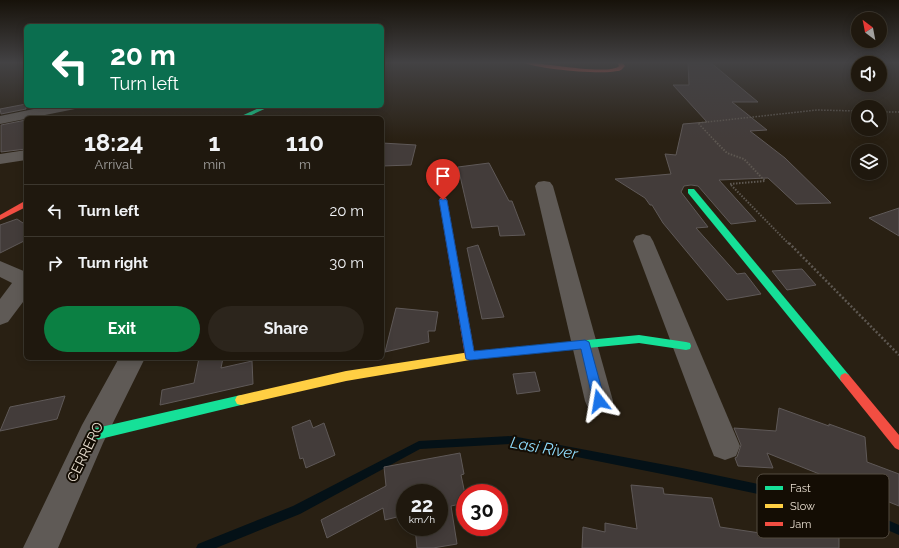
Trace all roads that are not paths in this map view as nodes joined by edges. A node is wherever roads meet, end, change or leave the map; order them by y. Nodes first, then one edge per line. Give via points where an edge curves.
1 (60, 108) edge
2 (263, 108) edge
3 (245, 116) edge
4 (0, 120) edge
5 (24, 127) edge
6 (0, 132) edge
7 (24, 155) edge
8 (0, 159) edge
9 (544, 186) dead end
10 (691, 191) dead end
11 (443, 200) dead end
12 (24, 205) edge
13 (0, 218) edge
14 (643, 241) dead end
15 (0, 268) edge
16 (24, 280) edge
17 (24, 284) edge
18 (0, 316) edge
19 (585, 344) junction
20 (686, 346) junction
21 (470, 356) junction
22 (131, 360) edge
23 (599, 401) dead end
24 (92, 435) junction
25 (899, 444) edge
26 (725, 446) dead end
27 (40, 548) edge

1 - 4 street
2 - 3 street
5 - 6 street
7 - 8 street
9 - 19 street
10 - 25 street
11 - 21 street
12 - 13 street
14 - 20 street
15 - 16 street
17 - 18 street
19 - 20 street via 640,339
19 - 21 street
19 - 23 street
20 - 26 street
21 - 24 street via 346,376
22 - 24 street, CERRERO
24 - 27 street, CERRERO

